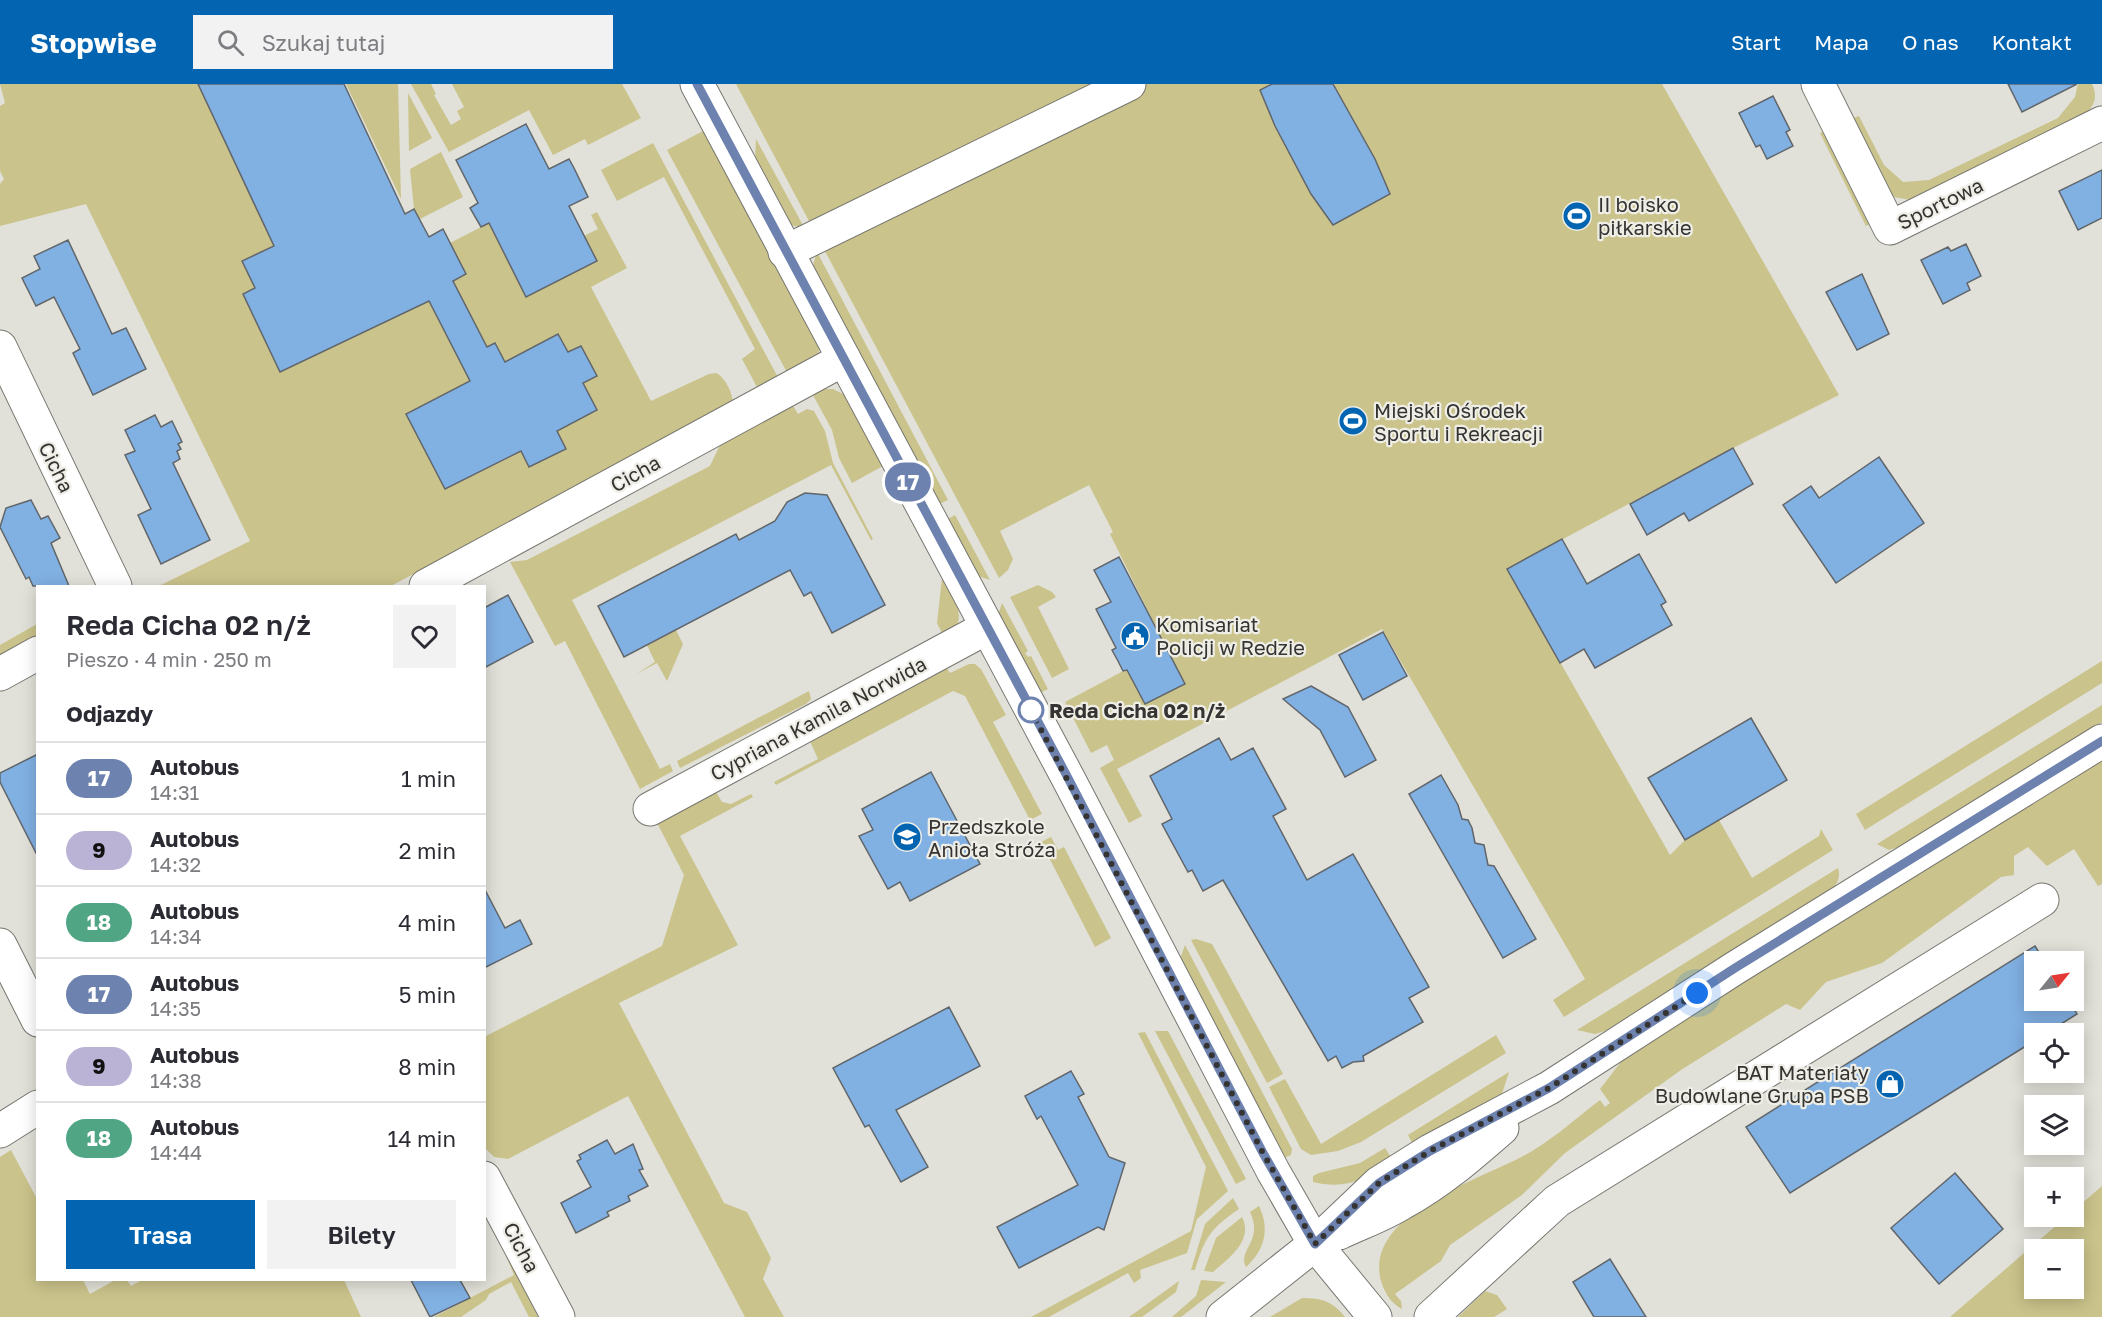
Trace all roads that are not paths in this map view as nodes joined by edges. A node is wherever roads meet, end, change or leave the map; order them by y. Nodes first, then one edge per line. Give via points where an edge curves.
1 (697, 84) edge
2 (1129, 84) edge
3 (1818, 84) edge
4 (2102, 123) edge
5 (785, 252) junction
6 (0, 347) edge
7 (844, 359) junction
8 (115, 585) edge
9 (428, 585) edge
10 (986, 628) junction
11 (36, 654) edge
12 (0, 674) edge
13 (2102, 741) edge
14 (650, 809) dead end
15 (2042, 900) dead end
16 (0, 945) edge
17 (36, 1016) edge
18 (36, 1108) edge
19 (0, 1131) edge
20 (486, 1182) edge
21 (1315, 1244) junction
22 (558, 1317) edge
23 (1223, 1317) edge
24 (1376, 1317) edge
25 (1431, 1317) edge

1 - 5 street
2 - 5 street
3 - 4 street, Sportowa via 1890,228
5 - 7 street
6 - 8 street, Cicha
7 - 9 street, Cicha
7 - 10 street
10 - 14 street, Cypriana Kamila Norwida
10 - 21 street
11 - 12 street
13 - 21 street via 1725,974 1549,1088 1430,1151 1379,1183
15 - 25 street via 1557,1202
16 - 17 street
18 - 19 street
20 - 22 street, Cicha
21 - 23 street
21 - 24 street

